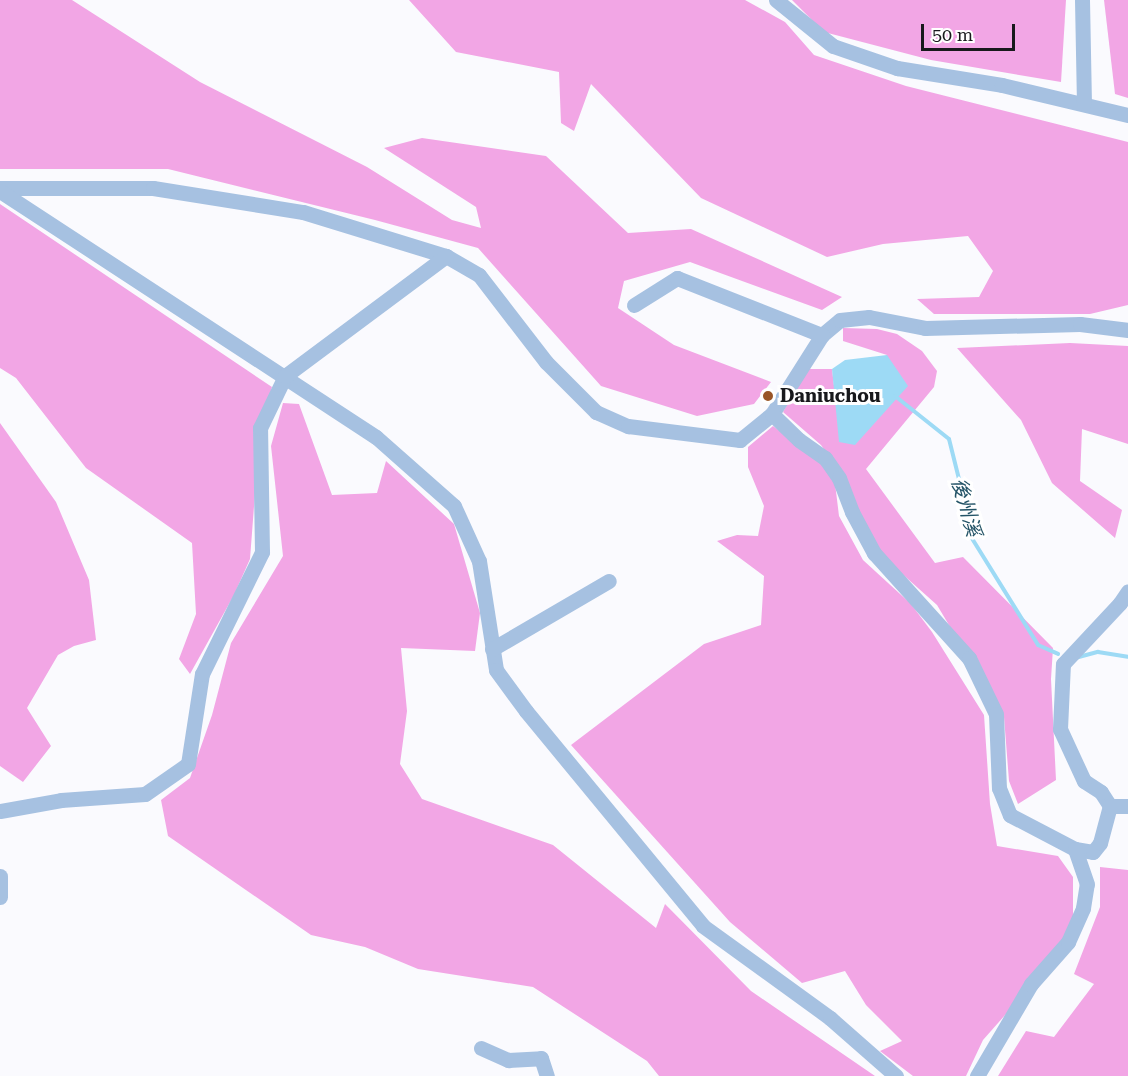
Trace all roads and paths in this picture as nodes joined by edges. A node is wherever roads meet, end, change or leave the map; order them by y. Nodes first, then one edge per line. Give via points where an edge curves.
1 (776, 0) edge
2 (1082, 0) edge
3 (1084, 104) junction
4 (1128, 115) edge
5 (0, 190) edge
6 (446, 256) junction
7 (634, 305) dead end
8 (1128, 330) edge
9 (822, 334) junction
10 (285, 376) junction
11 (772, 414) junction
12 (609, 581) dead end
13 (1128, 591) edge
14 (492, 649) junction
15 (1110, 806) junction
16 (1128, 806) edge
17 (0, 812) edge
18 (1075, 849) junction
19 (0, 876) edge
20 (0, 897) edge
21 (482, 1048) dead end
22 (547, 1076) edge
23 (896, 1076) edge
24 (977, 1076) edge

1 - 3 street via 833,46 897,68 1002,85
2 - 3 street
3 - 4 street
5 - 6 street via 153,188 303,212
5 - 10 street
6 - 10 street
6 - 11 street via 479,275 546,363 596,412 628,426 740,440
7 - 9 street via 677,278
8 - 9 street via 1080,324 925,328 869,317 840,320
9 - 11 street
10 - 14 street via 376,437 454,506 479,561
10 - 17 street via 260,428 262,552 202,674 188,764 145,794 61,800
11 - 18 street via 825,458 839,478 874,553 969,658 996,714 999,788 1010,815
12 - 14 street
13 - 15 street via 1063,664 1060,729 1084,781 1101,792
14 - 23 street via 496,670 526,711 703,926 830,1018
15 - 16 street
15 - 18 street via 1100,843 1093,852
18 - 24 street via 1087,884 1083,908 1068,942 1031,984
19 - 20 street
21 - 22 street via 508,1060 541,1058

